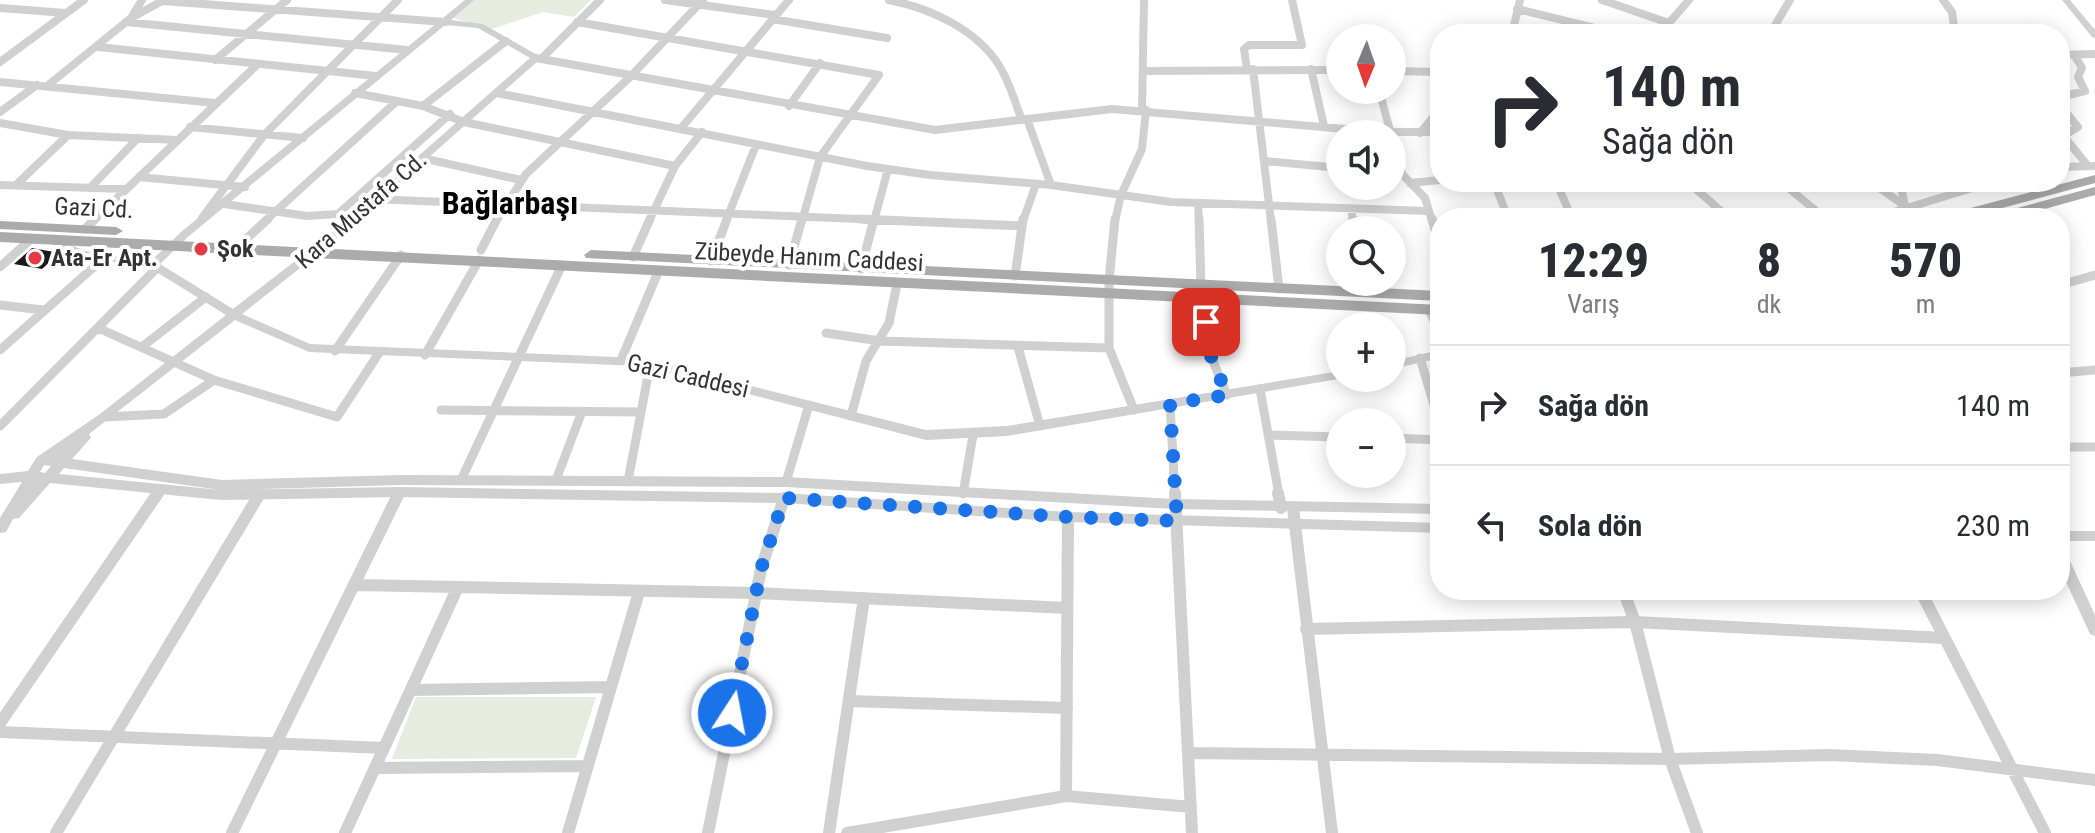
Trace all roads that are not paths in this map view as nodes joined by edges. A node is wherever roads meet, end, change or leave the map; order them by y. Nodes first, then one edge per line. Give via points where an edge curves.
1 (49, 0) edge
2 (84, 0) edge
3 (142, 0) edge
4 (163, 0) edge
5 (287, 0) edge
6 (398, 0) edge
7 (470, 0) edge
8 (600, 0) edge
9 (665, 0) edge
10 (789, 0) edge
11 (889, 0) edge
12 (1144, 0) edge
13 (1292, 0) edge
14 (1520, 0) edge
15 (1602, 0) edge
16 (1689, 0) edge
17 (1790, 0) edge
18 (1943, 0) edge
19 (2066, 0) edge
20 (701, 2) edge
21 (0, 8) edge
22 (277, 8) junction
23 (12, 9) junction
24 (1517, 9) junction
25 (34, 11) junction
26 (66, 13) junction
27 (0, 17) edge
28 (774, 17) junction
29 (381, 18) junction
30 (129, 20) junction
31 (445, 22) junction
32 (577, 22) junction
33 (1669, 23) joint
34 (1514, 24) edge
35 (1578, 24) edge
36 (1776, 24) edge
37 (1954, 24) edge
38 (246, 34) junction
39 (2095, 35) edge
40 (668, 37) junction
41 (887, 38) dead end
42 (506, 41) junction
43 (355, 44) junction
44 (98, 47) junction
45 (407, 50) junction
46 (744, 50) junction
47 (2095, 54) edge
48 (2070, 56) edge
49 (2075, 56) junction
50 (538, 58) junction
51 (215, 60) junction
52 (0, 62) edge
53 (820, 63) junction
54 (258, 64) junction
55 (1250, 69) junction
56 (1311, 69) junction
57 (1326, 70) edge
58 (329, 71) junction
59 (1144, 71) junction
60 (1406, 71) edge
61 (1430, 72) edge
62 (376, 76) junction
63 (630, 77) junction
64 (0, 82) edge
65 (37, 85) junction
66 (47, 86) junction
67 (712, 92) junction
68 (355, 93) junction
69 (497, 93) junction
70 (2070, 95) edge
71 (396, 102) junction
72 (215, 103) junction
73 (423, 106) junction
74 (789, 106) junction
75 (1144, 110) junction
76 (594, 111) junction
77 (0, 112) edge
78 (450, 114) junction
79 (849, 117) junction
80 (2070, 117) edge
81 (1024, 119) junction
82 (1260, 120) junction
83 (1430, 121) edge
84 (464, 122) junction
85 (0, 123) edge
86 (1324, 126) joint
87 (190, 127) junction
88 (682, 127) junction
89 (702, 132) junction
90 (1430, 132) edge
91 (2070, 132) edge
92 (1420, 133) junction
93 (1406, 134) edge
94 (68, 135) junction
95 (264, 135) junction
96 (138, 138) junction
97 (303, 138) junction
98 (177, 140) junction
99 (560, 142) junction
100 (2070, 144) edge
101 (756, 145) junction
102 (820, 157) junction
103 (422, 158) junction
104 (1265, 161) junction
105 (675, 166) junction
106 (1326, 167) edge
107 (2070, 168) edge
108 (888, 169) junction
109 (2093, 171) edge
110 (139, 177) junction
111 (2070, 179) edge
112 (521, 180) junction
113 (1406, 180) edge
114 (1430, 181) edge
115 (1410, 183) junction
116 (1036, 184) junction
117 (0, 185) edge
118 (16, 185) junction
119 (224, 185) junction
120 (1051, 185) junction
121 (245, 187) junction
122 (90, 188) junction
123 (126, 189) junction
124 (2095, 191) edge
125 (1699, 192) edge
126 (1793, 192) edge
127 (1885, 192) edge
128 (1902, 192) edge
129 (1956, 192) edge
130 (2029, 192) edge
131 (1121, 195) junction
132 (373, 199) junction
133 (1198, 203) junction
134 (224, 204) junction
135 (504, 205) junction
136 (1270, 206) junction
137 (1905, 206) junction
138 (1718, 208) edge
139 (1813, 208) edge
140 (1900, 208) edge
141 (1980, 208) edge
142 (2033, 208) edge
143 (654, 209) junction
144 (1351, 209) junction
145 (273, 211) junction
146 (1428, 211) junction
147 (728, 214) junction
148 (1352, 216) edge
149 (1430, 217) edge
150 (801, 218) junction
151 (872, 221) junction
152 (199, 223) junction
153 (0, 225) edge
154 (1021, 226) junction
155 (85, 229) junction
156 (0, 237) edge
157 (247, 238) junction
158 (31, 239) junction
159 (180, 239) junction
160 (51, 240) junction
161 (329, 240) junction
162 (316, 250) junction
163 (401, 255) junction
164 (480, 255) junction
165 (633, 257) junction
166 (104, 258) junction
167 (711, 261) junction
168 (562, 265) junction
169 (789, 265) junction
170 (0, 267) edge
171 (155, 267) junction
172 (861, 269) junction
173 (659, 270) junction
174 (2095, 275) edge
175 (1015, 276) junction
176 (2070, 282) edge
177 (897, 284) junction
178 (1110, 288) junction
179 (1326, 288) edge
180 (1279, 289) junction
181 (1406, 292) edge
182 (1203, 293) junction
183 (1430, 295) edge
184 (206, 297) junction
185 (0, 305) edge
186 (43, 310) junction
187 (1430, 310) edge
188 (234, 315) junction
189 (98, 328) junction
190 (826, 333) dead end
191 (880, 341) junction
192 (143, 346) junction
193 (1018, 347) junction
194 (1109, 348) junction
195 (0, 350) edge
196 (335, 351) junction
197 (379, 353) junction
198 (425, 355) junction
199 (1430, 356) edge
200 (517, 357) junction
201 (1420, 358) junction
202 (621, 360) junction
203 (175, 361) junction
204 (1406, 362) edge
205 (650, 365) junction
206 (2095, 370) edge
207 (2070, 372) edge
208 (1326, 377) edge
209 (214, 380) junction
210 (1260, 389) junction
211 (1430, 392) edge
212 (1227, 395) junction
213 (1170, 404) junction
214 (809, 405) junction
215 (441, 410) dead end
216 (1134, 410) junction
217 (493, 411) junction
218 (641, 412) junction
219 (581, 414) junction
220 (851, 416) junction
221 (104, 417) junction
222 (0, 426) edge
223 (1040, 426) junction
224 (973, 435) junction
225 (1270, 435) junction
226 (1326, 437) edge
227 (1406, 439) edge
228 (1430, 440) edge
229 (2070, 447) edge
230 (2095, 447) edge
231 (41, 460) junction
232 (60, 463) junction
233 (29, 476) junction
234 (0, 479) edge
235 (46, 479) junction
236 (461, 480) junction
237 (556, 480) junction
238 (628, 481) junction
239 (786, 482) junction
240 (160, 490) junction
241 (399, 492) junction
242 (963, 494) junction
243 (259, 495) junction
244 (784, 498) junction
245 (1174, 504) junction
246 (1287, 508) junction
247 (1430, 509) edge
248 (1068, 517) junction
249 (1177, 521) junction
250 (1294, 524) junction
251 (1430, 528) edge
252 (0, 529) edge
253 (2070, 536) edge
254 (2095, 536) edge
255 (2070, 576) edge
256 (356, 585) junction
257 (457, 589) junction
258 (639, 592) junction
259 (756, 593) junction
260 (864, 598) junction
261 (1627, 600) edge
262 (1925, 600) edge
263 (1067, 608) junction
264 (1635, 622) junction
265 (1306, 629) junction
266 (2095, 630) edge
267 (1944, 638) junction
268 (611, 687) junction
269 (411, 690) junction
270 (849, 701) junction
271 (1067, 708) junction
272 (0, 723) edge
273 (0, 732) edge
274 (111, 738) junction
275 (279, 742) junction
276 (384, 748) junction
277 (1188, 753) junction
278 (1321, 755) junction
279 (1670, 759) junction
280 (2010, 765) junction
281 (587, 766) junction
282 (375, 768) junction
283 (2095, 780) edge
284 (1066, 796) junction
285 (1191, 807) junction
286 (56, 833) edge
287 (232, 833) edge
288 (345, 833) edge
289 (568, 833) edge
290 (708, 833) edge
291 (829, 833) edge
292 (847, 833) edge
293 (1192, 833) edge
294 (1332, 833) edge
295 (1697, 833) edge
296 (2045, 833) edge

1 - 25 street
2 - 26 street
3 - 30 street
4 - 22 street
4 - 30 street
5 - 22 street
6 - 29 street
7 - 31 street
8 - 32 street
9 - 20 street
10 - 28 street
11 - 81 street via 929,10 984,49 999,67
12 - 59 street
13 - 55 street via 1302,45 1246,46
14 - 24 street
15 - 33 street
16 - 33 street
17 - 36 street
18 - 37 street
19 - 39 street
20 - 28 street
20 - 40 street
21 - 23 street
22 - 29 street
22 - 38 street
23 - 25 street
23 - 27 street
24 - 34 street
24 - 35 street
25 - 26 street
26 - 52 street
28 - 41 street
28 - 46 street
29 - 31 street
29 - 43 street
30 - 38 street
30 - 44 street
31 - 42 street via 480,26
31 - 45 street
32 - 40 street
32 - 50 street
38 - 43 street
38 - 51 street
40 - 46 street
40 - 63 street
42 - 50 street
42 - 73 street
43 - 45 street
43 - 58 street
44 - 51 street
44 - 66 street
45 - 62 street
46 - 53 street
46 - 67 street
47 - 49 street
48 - 49 street
49 - 70 street via 2085,91
50 - 63 street
50 - 69 street, Kara Mustafa Cd.
51 - 54 street
53 - 74 street
53 - 79 street via 879,75
54 - 58 street
54 - 72 street
55 - 56 street
55 - 59 street
55 - 82 street
56 - 57 street
56 - 86 street
58 - 62 street
58 - 95 street
59 - 75 street
60 - 61 street
62 - 68 street
63 - 67 street
63 - 76 street
64 - 65 street
65 - 66 street
65 - 77 street
66 - 72 street
67 - 74 street
67 - 88 street
68 - 71 street
68 - 97 street
69 - 76 street
69 - 84 street, Kara Mustafa Cd.
71 - 73 street
71 - 145 street
72 - 87 street
73 - 78 street
74 - 79 street
75 - 81 street
75 - 82 street
75 - 131 street via 1142,149
76 - 88 street
76 - 99 street
78 - 84 street
78 - 145 street via 348,208 318,217
79 - 81 street via 935,130
79 - 102 street
80 - 91 street via 2078,127
81 - 120 street
82 - 86 street
82 - 104 street
83 - 92 street
84 - 99 street
84 - 103 street, Kara Mustafa Cd.
85 - 94 street
87 - 95 street
87 - 98 street
88 - 89 street
89 - 101 street
89 - 105 street
90 - 92 street
92 - 93 street
94 - 96 street
94 - 118 street
95 - 97 street
95 - 119 street
96 - 98 street
96 - 122 street
97 - 121 street
98 - 110 street
99 - 105 street
99 - 112 street
100 - 109 street
101 - 102 street
101 - 147 street
102 - 108 street
102 - 150 street
103 - 112 street
103 - 132 street, Kara Mustafa Cd.
104 - 106 street
104 - 136 street
105 - 143 street
107 - 109 street
108 - 116 street
108 - 151 street
109 - 111 main road
110 - 119 street
110 - 123 street
112 - 135 street
113 - 115 street
114 - 115 street
115 - 146 street via 1425,198
116 - 120 street
116 - 154 street
117 - 118 street
118 - 122 street
119 - 121 street
119 - 152 street
120 - 131 street
121 - 134 street
122 - 123 street
123 - 155 street
124 - 142 main road
125 - 138 street
126 - 139 street
127 - 137 street
128 - 137 street
129 - 137 street
130 - 141 main road
131 - 133 street
131 - 178 street
132 - 135 street
132 - 161 street, Kara Mustafa Cd.
133 - 136 street
133 - 182 street
134 - 145 street
134 - 152 street
135 - 143 street
135 - 164 street
136 - 144 street
136 - 180 street
137 - 140 street
143 - 147 street
143 - 165 street
144 - 146 street
144 - 148 street
145 - 157 street
146 - 149 street
147 - 150 street
147 - 167 street
150 - 151 street
150 - 169 street
151 - 154 street
151 - 172 street
152 - 159 street
153 - 155 main road, Gazi Cd.
154 - 175 street
155 - 159 main road, Gazi Cd.
156 - 158 main road, Gazi Cd.
157 - 159 main road
157 - 161 main road
158 - 160 main road, Gazi Cd.
158 - 170 street
159 - 160 main road, Gazi Cd.
159 - 162 main road, Zübeyde Hanım Caddesi
159 - 171 street
160 - 166 street, Gazi Caddesi
161 - 162 street, Kara Mustafa Cd.
161 - 164 main road
162 - 163 main road, Zübeyde Hanım Caddesi
162 - 188 street, Kara Mustafa Cd.
163 - 164 main road, Zübeyde Hanım Caddesi
163 - 196 street
164 - 165 main road
164 - 168 main road, Zübeyde Hanım Caddesi
164 - 198 street
165 - 167 main road
166 - 171 street, Gazi Caddesi
166 - 186 street
167 - 169 main road
168 - 173 main road, Zübeyde Hanım Caddesi
168 - 200 street
169 - 172 main road
171 - 184 street, Gazi Caddesi
171 - 189 street
172 - 175 main road
173 - 177 main road, Zübeyde Hanım Caddesi
173 - 202 street
174 - 176 street
175 - 178 main road
177 - 178 main road, Zübeyde Hanım Caddesi
177 - 191 street
178 - 182 main road, Zübeyde Hanım Caddesi
178 - 194 street
179 - 180 main road
180 - 182 main road
181 - 183 main road
182 - 187 main road, Zübeyde Hanım Caddesi
182 - 212 street via 1206,344
184 - 188 street, Gazi Caddesi
184 - 192 street
185 - 186 street
186 - 195 street
188 - 196 street, Gazi Caddesi via 309,348
188 - 203 street, Kara Mustafa Cd.
189 - 192 street
189 - 222 street
190 - 191 street
191 - 193 street
191 - 220 street via 866,361
192 - 203 street
193 - 194 street
193 - 223 street
194 - 216 street
196 - 197 street, Gazi Caddesi
197 - 198 street, Gazi Caddesi
197 - 209 street via 337,417
198 - 200 street, Gazi Caddesi
199 - 201 street
200 - 202 street, Gazi Caddesi
200 - 217 street
201 - 204 street
201 - 211 street
202 - 205 street, Gazi Caddesi
203 - 209 street
203 - 221 street, Kara Mustafa Cd.
205 - 214 street, Gazi Caddesi
205 - 218 street
206 - 207 street
208 - 210 street, Gazi Caddesi
209 - 221 street via 164,414
210 - 212 street, Gazi Caddesi
210 - 225 street
212 - 213 street, Gazi Caddesi
213 - 216 street, Gazi Caddesi
213 - 245 street
214 - 220 street, Gazi Caddesi
214 - 239 street
215 - 217 street
216 - 223 street, Gazi Caddesi
217 - 219 street
217 - 236 street
218 - 219 street
218 - 238 street
219 - 237 street
220 - 224 street, Gazi Caddesi via 926,435
221 - 231 street
221 - 232 street
223 - 224 street, Gazi Caddesi
224 - 242 street
225 - 226 street
225 - 246 street
227 - 228 street
229 - 230 street
231 - 232 street
231 - 233 street
232 - 235 street
232 - 236 street via 222,485
233 - 234 street
233 - 235 street
233 - 252 street
235 - 240 street
235 - 252 street
236 - 237 street
237 - 238 street
238 - 239 street
239 - 242 street
240 - 243 street
240 - 272 street
241 - 243 street
241 - 244 street
241 - 256 street
242 - 245 street
243 - 274 street
244 - 248 street
244 - 259 street
245 - 246 street
245 - 249 street
246 - 247 street
246 - 250 street
248 - 249 street
248 - 263 street
249 - 250 street
249 - 277 street
250 - 251 street
250 - 265 street
253 - 254 street
255 - 266 street
256 - 257 street
256 - 275 street
257 - 258 street
257 - 269 street
258 - 259 street
258 - 268 street
259 - 260 street
259 - 290 street
260 - 263 street
260 - 270 street
261 - 264 street
262 - 267 street
263 - 271 street
264 - 265 street
264 - 267 street
264 - 279 street
265 - 278 street
267 - 280 street
268 - 269 street
268 - 281 street
269 - 276 street
270 - 271 street
270 - 291 street
271 - 284 street
273 - 274 street
274 - 275 street
274 - 286 street
275 - 276 street
275 - 287 street
276 - 282 street
277 - 278 street
277 - 285 street
278 - 279 street
278 - 294 street
279 - 280 street via 1745,753
279 - 295 street
280 - 283 street
280 - 296 street
281 - 282 street
281 - 289 street
282 - 288 street
284 - 285 street
284 - 292 street
285 - 293 street

